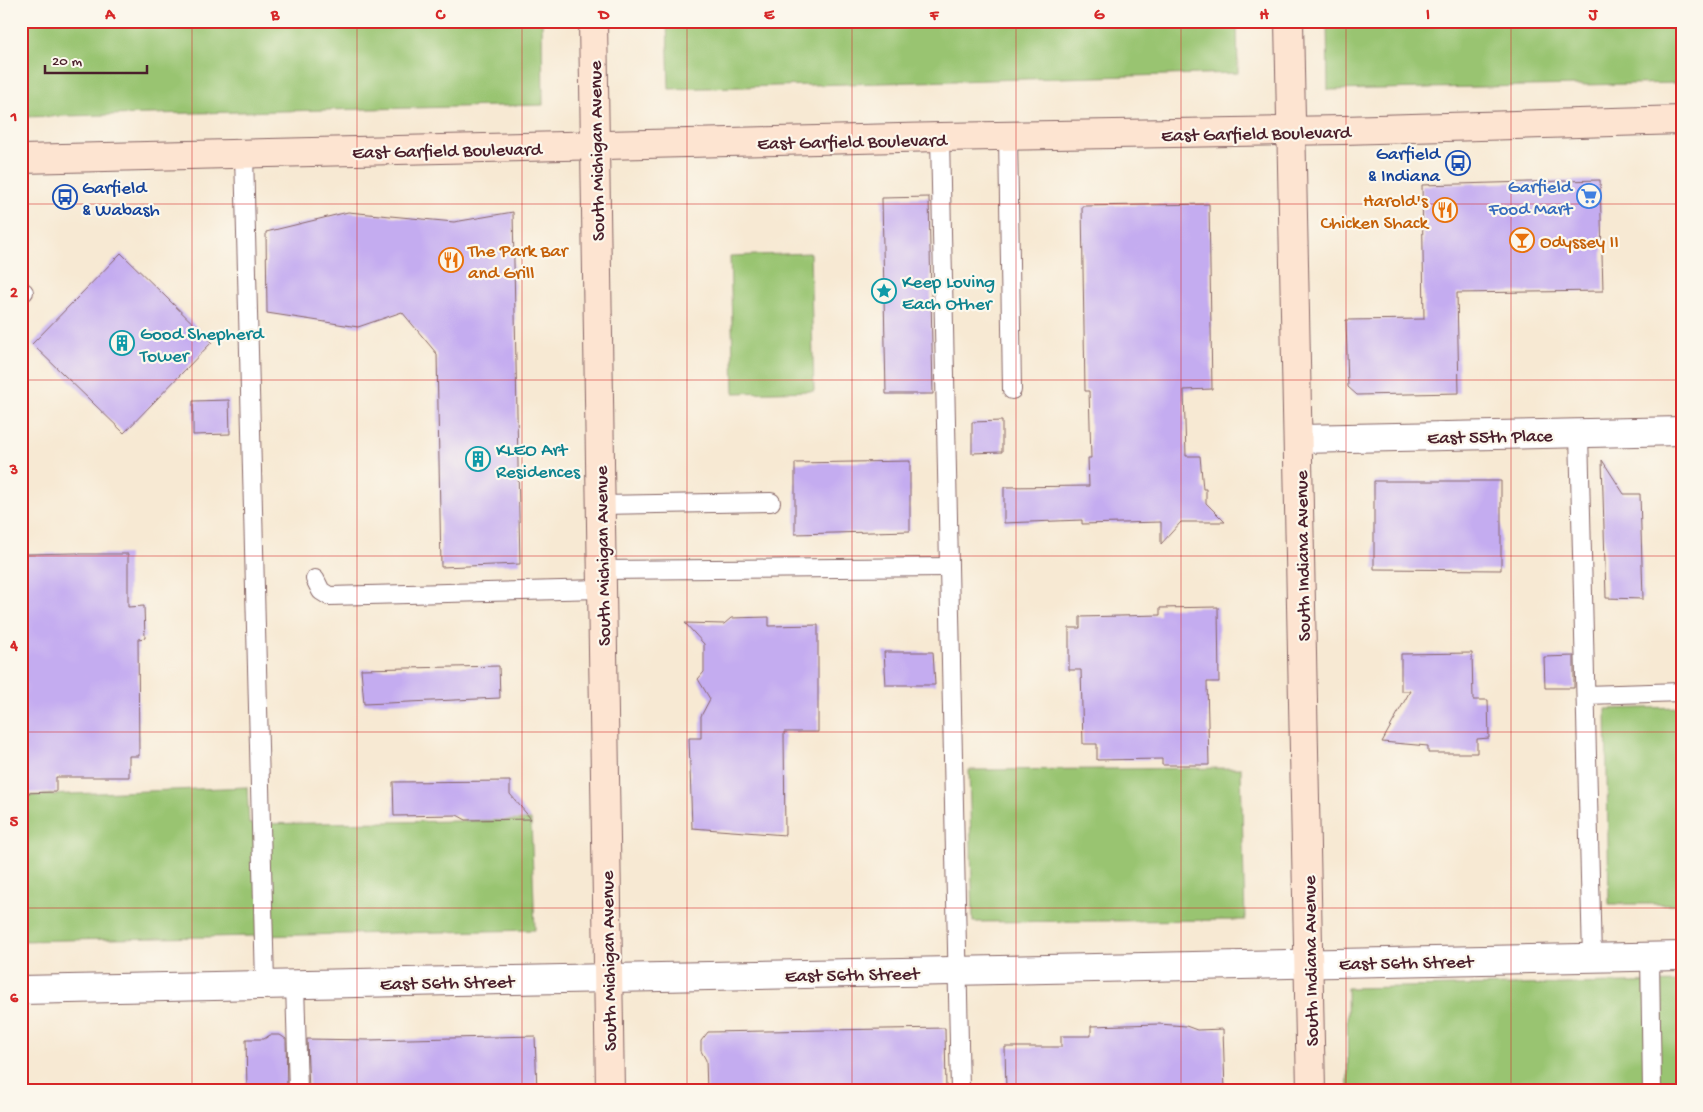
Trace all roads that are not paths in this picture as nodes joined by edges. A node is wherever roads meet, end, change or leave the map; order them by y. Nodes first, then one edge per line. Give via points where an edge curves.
1 (593, 21) edge
2 (1289, 21) edge
3 (1682, 120) edge
4 (1293, 132) junction
5 (1008, 136) junction
6 (940, 137) junction
7 (594, 146) junction
8 (244, 154) junction
9 (21, 159) edge
10 (1012, 390) dead end
11 (1682, 431) edge
12 (1580, 433) junction
13 (1299, 439) junction
14 (771, 502) dead end
15 (600, 505) junction
16 (949, 568) junction
17 (315, 580) dead end
18 (601, 580) junction
19 (1682, 692) edge
20 (1586, 695) junction
21 (1650, 956) junction
22 (1682, 956) edge
23 (1592, 958) junction
24 (1309, 963) junction
25 (958, 971) junction
26 (607, 978) junction
27 (265, 984) junction
28 (295, 984) junction
29 (21, 990) edge
30 (298, 1091) edge
31 (610, 1091) edge
32 (960, 1091) edge
33 (1311, 1091) edge
34 (1652, 1091) edge

1 - 7 street, South Michigan Avenue
2 - 4 street, South Indiana Avenue
3 - 4 street, East Garfield Boulevard
4 - 5 street, East Garfield Boulevard
4 - 13 street, South Indiana Avenue
5 - 6 street, East Garfield Boulevard
5 - 10 lane
6 - 7 street, East Garfield Boulevard
6 - 16 lane
7 - 8 street, East Garfield Boulevard
7 - 15 street, South Michigan Avenue
8 - 9 street, East Garfield Boulevard
8 - 27 lane
11 - 12 street, East 55th Place
12 - 13 street, East 55th Place
12 - 20 lane
13 - 24 street, South Indiana Avenue
14 - 15 lane
15 - 18 street, South Michigan Avenue
16 - 18 lane
16 - 25 lane
17 - 18 lane via 320,592 329,596
18 - 26 street, South Michigan Avenue
19 - 20 lane
20 - 23 lane
21 - 22 street, East 56th Street
21 - 23 street, East 56th Street
21 - 34 lane
23 - 24 street, East 56th Street
24 - 25 street, East 56th Street
24 - 33 street, South Indiana Avenue
25 - 26 street, East 56th Street
25 - 32 lane
26 - 28 street, East 56th Street
26 - 31 street, South Michigan Avenue
27 - 28 street, East 56th Street
27 - 29 street, East 56th Street
28 - 30 lane

